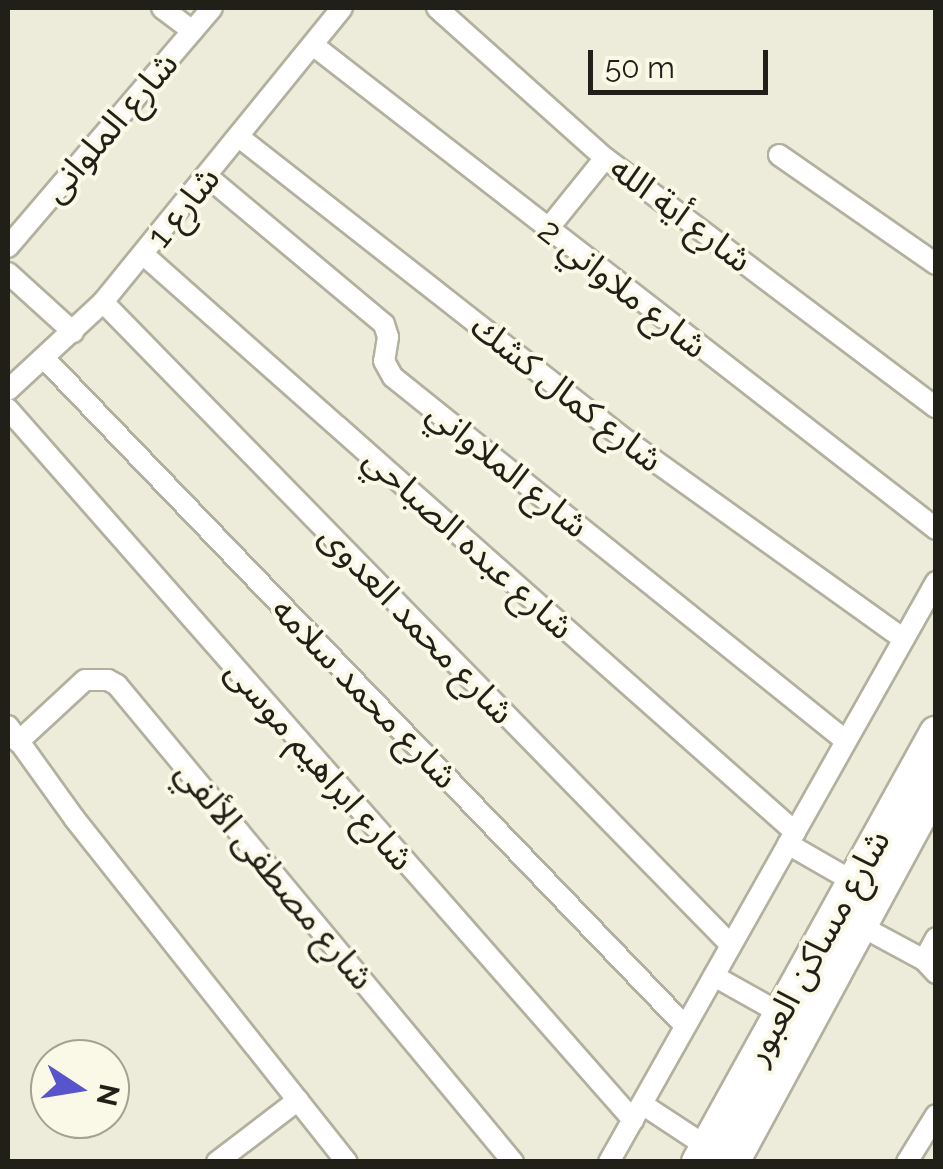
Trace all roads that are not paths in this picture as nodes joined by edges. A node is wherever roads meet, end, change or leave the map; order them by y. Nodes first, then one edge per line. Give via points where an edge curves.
1 (162, 8) edge
2 (212, 8) edge
3 (342, 8) edge
4 (437, 8) edge
5 (192, 31) junction
6 (313, 45) junction
7 (239, 137) junction
8 (778, 156) dead end
9 (605, 158) junction
10 (208, 177) junction
11 (547, 230) junction
12 (8, 246) edge
13 (144, 255) junction
14 (936, 264) edge
15 (8, 273) edge
16 (103, 302) junction
17 (73, 332) junction
18 (45, 359) junction
19 (8, 390) edge
20 (936, 406) edge
21 (8, 410) edge
22 (936, 528) edge
23 (936, 582) edge
24 (904, 639) junction
25 (936, 733) edge
26 (13, 734) edge
27 (846, 741) junction
28 (936, 786) edge
29 (791, 838) junction
30 (854, 882) junction
31 (858, 925) junction
32 (936, 938) edge
33 (731, 945) junction
34 (930, 966) edge
35 (714, 976) junction
36 (780, 1013) junction
37 (685, 1026) junction
38 (298, 1100) junction
39 (637, 1112) junction
40 (936, 1115) edge
41 (712, 1156) edge
42 (217, 1162) edge
43 (347, 1162) edge
44 (514, 1162) edge
45 (609, 1162) edge
46 (906, 1162) edge

1 - 5 street
2 - 5 street, شارع الملوانى
3 - 6 street, شارع 1
4 - 9 street, شارع أية الله
5 - 12 street, شارع الملوانى
6 - 7 street, شارع 1
6 - 11 street, شارع ملاواني 2
7 - 10 street, شارع 1
7 - 24 street, شارع كمال كشك via 627,441
8 - 14 street
9 - 11 street
9 - 20 street, شارع أية الله
10 - 13 street, شارع 1
10 - 27 street, شارع الملاواني via 384,324 384,361 393,377
11 - 22 street, شارع ملاواني 2
13 - 16 street, شارع 1
13 - 29 street, شارع عبده الصباحي
15 - 17 street
16 - 17 street, شارع 1
16 - 33 street, شارع محمد العدوى
17 - 18 street, شارع 1
18 - 19 street, شارع 1
18 - 37 street, شارع محمد سلامه
21 - 39 street, شارع ابراهيم موسى
23 - 24 street
24 - 27 street
25 - 30 main road, شارع مساكن العبور
26 - 38 street
26 - 44 street, شارع مصطفى الألفي via 85,680 117,686
27 - 29 street
28 - 31 main road, شارع مساكن العبور
29 - 30 street, شارع عبده الصباحي
29 - 33 street
30 - 36 main road, شارع مساكن العبور
31 - 34 street
31 - 41 main road, شارع مساكن العبور
32 - 34 street
33 - 35 street
35 - 36 street
35 - 37 street
36 - 41 main road, شارع مساكن العبور
37 - 39 street
38 - 42 street
38 - 43 street
39 - 41 street, شارع ابراهيم موسى
39 - 45 street
40 - 46 street

